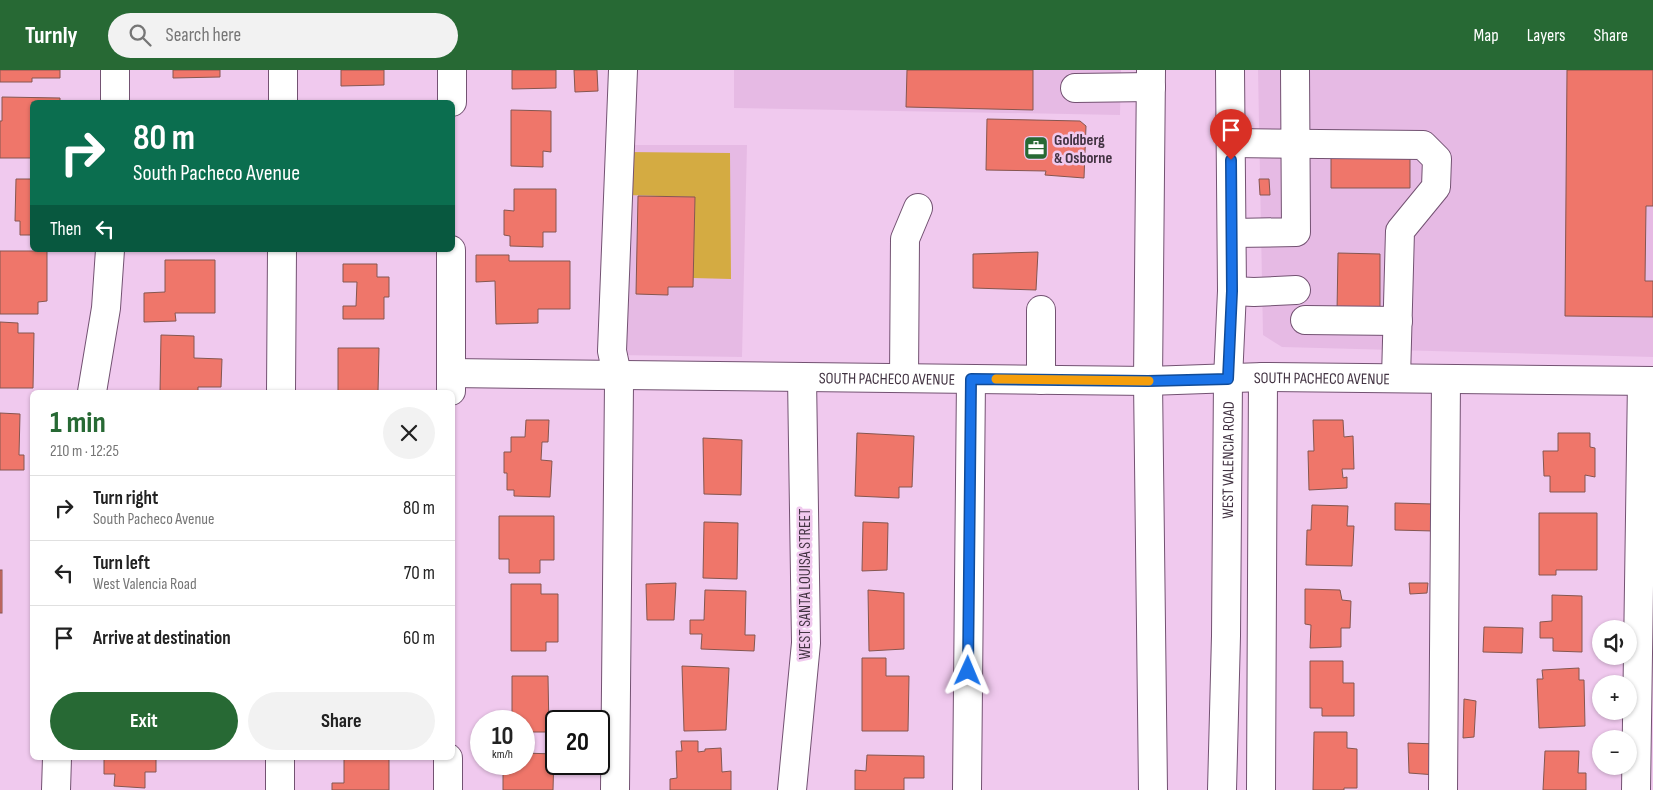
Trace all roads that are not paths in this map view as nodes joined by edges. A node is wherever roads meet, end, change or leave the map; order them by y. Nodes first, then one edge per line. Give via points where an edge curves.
1 (115, 70) edge
2 (283, 70) edge
3 (452, 70) edge
4 (623, 70) edge
5 (1230, 70) edge
6 (1295, 70) edge
7 (1151, 78) edge
8 (1075, 88) dead end
9 (115, 100) edge
10 (283, 100) edge
11 (452, 100) edge
12 (1231, 143) junction
13 (1296, 143) junction
14 (918, 208) dead end
15 (1232, 233) junction
16 (110, 252) edge
17 (282, 252) edge
18 (451, 252) edge
19 (1296, 290) dead end
20 (1232, 291) junction
21 (1041, 310) dead end
22 (1305, 320) dead end
23 (1398, 320) junction
24 (618, 375) junction
25 (802, 377) junction
26 (1264, 377) junction
27 (904, 378) junction
28 (1396, 378) junction
29 (971, 379) junction
30 (1228, 379) junction
31 (1446, 379) junction
32 (1041, 380) junction
33 (1148, 381) junction
34 (1648, 381) edge
35 (451, 383) edge
36 (92, 390) edge
37 (282, 390) edge
38 (57, 760) edge
39 (280, 760) edge
40 (448, 760) edge
41 (56, 790) edge
42 (280, 790) edge
43 (448, 790) edge
44 (615, 790) edge
45 (792, 790) edge
46 (967, 790) edge
47 (1152, 790) edge
48 (1222, 790) edge
49 (1261, 790) edge
50 (1443, 790) edge
51 (1636, 790) edge

1 - 9 street
2 - 10 street
3 - 11 street
4 - 24 street via 612,351
5 - 12 street, WEST VALENCIA ROAD
6 - 13 street
7 - 8 street
7 - 33 street
12 - 13 street
12 - 15 street, WEST VALENCIA ROAD
13 - 15 street via 1296,232
13 - 23 street via 1423,145 1438,159 1436,188 1400,231
14 - 27 street via 905,239
15 - 20 street, WEST VALENCIA ROAD
16 - 36 street via 106,308
17 - 37 street
18 - 35 street
19 - 20 street
20 - 30 street, WEST VALENCIA ROAD
21 - 32 street
22 - 23 street
23 - 28 street
24 - 25 street, SOUTH PACHECO AVENUE
24 - 35 street, SOUTH PACHECO AVENUE
24 - 44 street
25 - 27 street, SOUTH PACHECO AVENUE
25 - 45 street, WEST SANTA LOUISA STREET via 806,643
26 - 28 street, SOUTH PACHECO AVENUE
26 - 30 street, SOUTH PACHECO AVENUE
26 - 49 street
27 - 29 street, SOUTH PACHECO AVENUE
28 - 31 street, SOUTH PACHECO AVENUE
29 - 32 street, SOUTH PACHECO AVENUE
29 - 46 street
30 - 33 street, SOUTH PACHECO AVENUE
30 - 48 street, WEST VALENCIA ROAD
31 - 34 street, SOUTH PACHECO AVENUE
31 - 50 street
32 - 33 street, SOUTH PACHECO AVENUE
33 - 47 street
34 - 51 street
38 - 41 street
39 - 42 street
40 - 43 street

